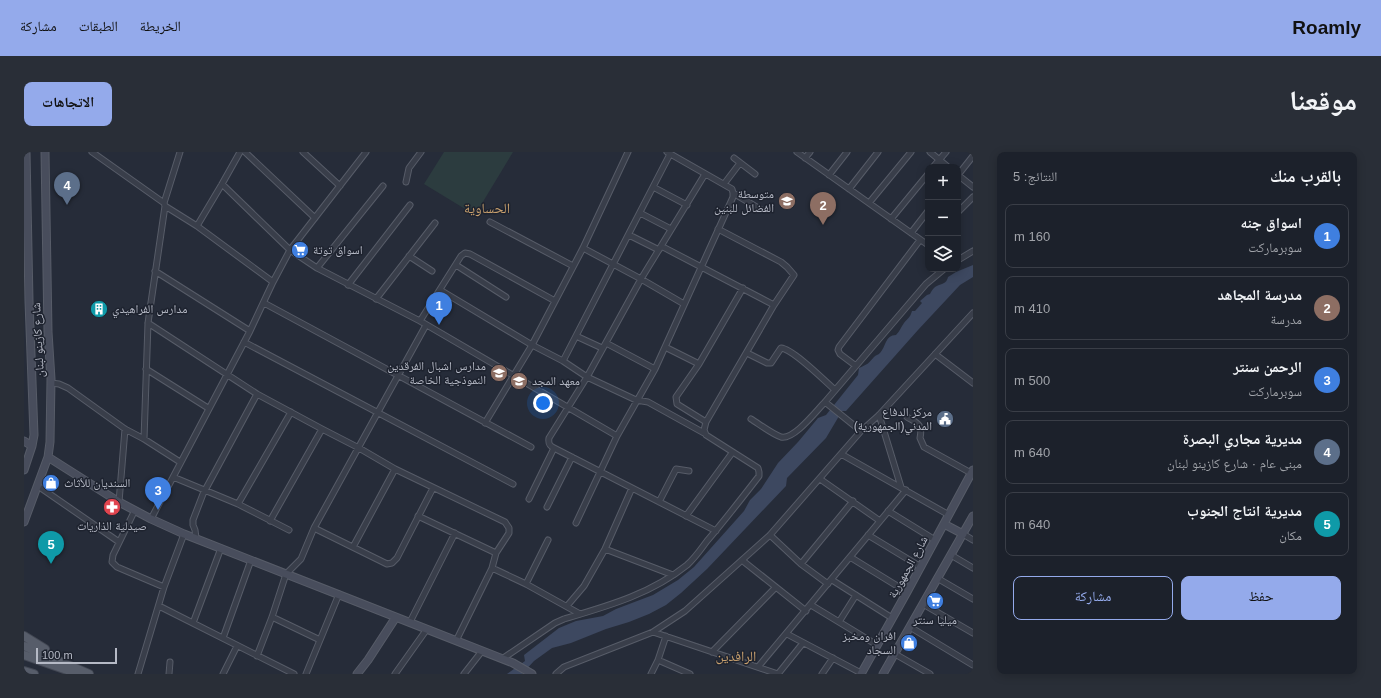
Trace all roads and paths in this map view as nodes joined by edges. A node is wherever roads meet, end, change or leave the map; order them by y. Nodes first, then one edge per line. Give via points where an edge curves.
1 (26, 152) edge
2 (45, 152) edge
3 (92, 152) edge
4 (180, 152) edge
5 (240, 152) edge
6 (245, 152) edge
7 (303, 152) edge
8 (366, 152) edge
9 (421, 152) edge
10 (628, 152) edge
11 (797, 152) edge
12 (810, 152) edge
13 (847, 152) edge
14 (878, 152) edge
15 (911, 152) edge
16 (930, 152) edge
17 (946, 152) edge
18 (669, 153) edge
19 (973, 156) edge
20 (734, 158) dead end
21 (805, 158) junction
22 (939, 160) junction
23 (740, 163) junction
24 (936, 164) edge
25 (944, 164) edge
26 (706, 174) junction
27 (755, 174) dead end
28 (829, 175) junction
29 (925, 178) edge
30 (406, 182) dead end
31 (222, 184) junction
32 (724, 184) junction
33 (340, 186) junction
34 (384, 186) dead end
35 (653, 187) junction
36 (973, 187) edge
37 (848, 189) junction
38 (734, 193) junction
39 (973, 197) edge
40 (869, 203) junction
41 (164, 204) junction
42 (687, 204) junction
43 (410, 205) dead end
44 (760, 209) dead end
45 (961, 209) edge
46 (640, 213) junction
47 (925, 215) edge
48 (315, 218) junction
49 (891, 219) junction
50 (490, 222) dead end
51 (435, 224) dead end
52 (197, 226) junction
53 (671, 229) junction
54 (718, 229) junction
55 (910, 233) junction
56 (629, 234) junction
57 (920, 240) junction
58 (26, 241) edge
59 (925, 242) edge
60 (583, 248) junction
61 (660, 248) junction
62 (290, 250) junction
63 (973, 252) edge
64 (409, 256) junction
65 (961, 258) edge
66 (614, 264) junction
67 (456, 265) junction
68 (573, 266) junction
69 (701, 267) junction
70 (317, 268) junction
71 (155, 271) junction
72 (432, 271) dead end
73 (940, 272) edge
74 (641, 279) junction
75 (273, 282) junction
76 (348, 285) junction
77 (743, 288) junction
78 (440, 290) junction
79 (506, 297) dead end
80 (376, 299) junction
81 (555, 301) junction
82 (264, 303) junction
83 (684, 304) junction
84 (774, 305) junction
85 (973, 313) edge
86 (420, 321) junction
87 (148, 323) junction
88 (426, 325) junction
89 (250, 331) junction
90 (576, 336) junction
91 (244, 342) junction
92 (606, 343) junction
93 (532, 345) junction
94 (665, 347) junction
95 (602, 348) junction
96 (747, 353) junction
97 (935, 354) junction
98 (563, 361) junction
99 (698, 364) junction
100 (856, 366) junction
101 (656, 368) junction
102 (146, 369) junction
103 (226, 374) junction
104 (514, 375) junction
105 (399, 376) junction
106 (587, 377) junction
107 (51, 383) junction
108 (973, 383) edge
109 (835, 390) junction
110 (257, 394) junction
111 (636, 400) junction
112 (825, 402) junction
113 (568, 407) junction
114 (208, 408) junction
115 (291, 412) junction
116 (378, 413) junction
117 (879, 415) junction
118 (907, 417) dead end
119 (751, 419) dead end
120 (706, 422) junction
121 (485, 423) junction
122 (125, 428) junction
123 (322, 429) junction
124 (861, 432) junction
125 (704, 433) junction
126 (617, 436) junction
127 (144, 439) junction
128 (24, 441) edge
129 (32, 446) junction
130 (531, 447) dead end
131 (359, 448) junction
132 (554, 448) junction
133 (732, 453) junction
134 (841, 454) junction
135 (48, 457) junction
136 (572, 457) junction
137 (180, 462) junction
138 (395, 469) junction
139 (24, 470) edge
140 (600, 471) junction
141 (689, 471) dead end
142 (972, 472) edge
143 (173, 477) junction
144 (820, 479) junction
145 (513, 484) dead end
146 (38, 486) junction
147 (901, 487) junction
148 (433, 488) junction
149 (632, 488) junction
150 (205, 490) junction
151 (906, 490) junction
152 (529, 499) dead end
153 (119, 502) junction
154 (659, 502) junction
155 (854, 502) junction
156 (238, 504) junction
157 (547, 507) dead end
158 (135, 510) junction
159 (888, 511) junction
160 (949, 515) junction
161 (418, 516) junction
162 (686, 516) junction
163 (973, 516) edge
164 (151, 519) junction
165 (880, 520) junction
166 (270, 521) junction
167 (24, 522) edge
168 (576, 523) dead end
169 (944, 524) junction
170 (314, 528) junction
171 (289, 530) dead end
172 (716, 531) junction
173 (455, 532) junction
174 (184, 534) junction
175 (963, 534) junction
176 (770, 535) junction
177 (868, 535) junction
178 (196, 538) junction
179 (548, 540) dead end
180 (936, 540) junction
181 (973, 540) edge
182 (119, 542) junction
183 (353, 547) junction
184 (221, 548) junction
185 (606, 549) junction
186 (496, 553) junction
187 (951, 555) junction
188 (850, 557) junction
189 (251, 560) junction
190 (743, 560) junction
191 (801, 564) junction
192 (921, 567) junction
193 (492, 568) junction
194 (973, 568) edge
195 (286, 574) junction
196 (673, 575) junction
197 (937, 578) junction
198 (830, 582) junction
199 (526, 584) junction
200 (164, 587) junction
201 (775, 588) junction
202 (907, 592) junction
203 (339, 594) junction
204 (856, 595) junction
205 (973, 600) edge
206 (923, 604) junction
207 (811, 605) junction
208 (159, 606) junction
209 (567, 606) junction
210 (806, 611) junction
211 (580, 614) junction
212 (272, 617) junction
213 (396, 617) junction
214 (892, 618) junction
215 (410, 622) junction
216 (839, 622) junction
217 (193, 623) junction
218 (910, 628) junction
219 (427, 629) junction
220 (653, 632) junction
221 (973, 633) edge
222 (787, 634) junction
223 (24, 636) edge
224 (666, 636) junction
225 (223, 638) junction
226 (320, 640) junction
227 (456, 641) junction
228 (803, 643) junction
229 (877, 645) junction
230 (24, 646) edge
231 (237, 646) junction
232 (482, 651) junction
233 (712, 652) junction
234 (895, 654) junction
235 (24, 655) edge
236 (257, 656) junction
237 (833, 658) junction
238 (502, 659) junction
239 (658, 660) junction
240 (170, 662) dead end
241 (69, 665) junction
242 (973, 665) edge
243 (758, 667) junction
244 (24, 671) edge
245 (87, 673) edge
246 (530, 673) edge
247 (34, 674) edge
248 (138, 674) edge
249 (169, 674) edge
250 (223, 674) edge
251 (294, 674) edge
252 (306, 674) edge
253 (357, 674) edge
254 (395, 674) edge
255 (464, 674) edge
256 (556, 674) edge
257 (651, 674) edge
258 (690, 674) edge
259 (778, 674) edge
260 (822, 674) edge
261 (861, 674) edge
262 (884, 674) edge
263 (930, 674) edge

1 - 58 main road, شارع كازينو لبنان
2 - 107 main road, شارع كازينو لبنان
3 - 41 street
4 - 41 street
5 - 31 street
6 - 48 street
7 - 33 street
8 - 33 street
9 - 30 street via 409,168
10 - 60 street
11 - 21 street
12 - 21 street
13 - 28 street
14 - 37 street
15 - 40 street
16 - 22 street
17 - 22 street
18 - 26 street
18 - 35 street
19 - 36 street via 958,175
20 - 23 street
21 - 28 street
22 - 24 street
22 - 25 street
23 - 27 street
23 - 32 street
26 - 32 street
26 - 42 street
28 - 37 street
29 - 49 street
31 - 52 street
31 - 62 street
32 - 38 street
33 - 48 street
34 - 70 street
35 - 42 street
35 - 46 street
37 - 40 street
38 - 44 street
38 - 54 street
39 - 45 street
40 - 49 street
41 - 52 street
41 - 71 street
42 - 53 street
43 - 76 street
46 - 53 street
46 - 56 street
47 - 55 street
48 - 62 street
49 - 55 street
50 - 68 street
51 - 64 street
52 - 75 street
53 - 61 street
54 - 69 street
54 - 84 street via 781,262 794,275
55 - 57 street
56 - 61 street
56 - 66 street
57 - 59 street
57 - 100 street via 839,347 840,354
58 - 129 main road, شارع كازينو لبنان via 34,434
60 - 66 street
60 - 68 street
61 - 69 street
61 - 74 street
62 - 70 street
62 - 75 street
63 - 65 street
64 - 72 street
64 - 80 street
66 - 74 street
66 - 90 street
67 - 78 street
67 - 79 street
67 - 81 street via 461,256 465,253 470,254
68 - 81 street
69 - 77 street
69 - 83 street
70 - 76 street
71 - 87 street
71 - 89 street
73 - 100 street via 926,284
74 - 83 street
74 - 92 street
75 - 82 street
76 - 80 street
77 - 84 street
77 - 99 street
78 - 86 street
78 - 93 street
80 - 86 street
81 - 93 street
82 - 89 street
82 - 105 street
83 - 94 street
84 - 96 street
85 - 97 street
86 - 88 street
87 - 102 street
87 - 103 street
88 - 104 street
88 - 105 street
89 - 91 street
90 - 95 street
90 - 98 street
91 - 103 street
91 - 116 street
92 - 95 street
92 - 101 street
93 - 98 street
93 - 104 street
94 - 99 street
94 - 101 street
95 - 106 street
96 - 109 street via 771,363 781,348 784,348 796,355
96 - 120 street
97 - 108 street
97 - 117 street
98 - 106 street
99 - 120 street via 676,397 677,404
100 - 109 street
101 - 111 street
102 - 114 street
102 - 127 street
103 - 110 street
103 - 114 street
104 - 113 street
104 - 121 street
105 - 116 street
105 - 121 street
106 - 111 street
106 - 113 street
107 - 122 street via 68,388
107 - 135 main road, شارع كازينو لبنان via 51,434
109 - 112 street
110 - 115 street
110 - 150 street
111 - 125 street via 648,402
111 - 126 street
112 - 119 street via 809,420 786,437 780,437
112 - 124 street
113 - 126 street
113 - 132 street via 548,438 548,443
114 - 137 street
115 - 123 street
115 - 156 street
116 - 131 street
116 - 145 street
117 - 124 street
117 - 147 street
118 - 142 street via 920,426 920,438 924,447
120 - 125 street
121 - 130 street
122 - 127 street
122 - 153 street
123 - 131 street
123 - 166 street
124 - 134 street
125 - 133 street
126 - 140 street
127 - 137 street
128 - 129 main road
129 - 139 main road, شارع كازينو لبنان
131 - 138 street
131 - 170 street
132 - 136 street
132 - 152 street
133 - 162 street
133 - 172 street via 758,468 759,476
134 - 144 street
134 - 147 street
135 - 146 main road, شارع كازينو لبنان
135 - 153 main road
136 - 140 street
136 - 157 street
137 - 143 street
138 - 148 street
138 - 183 street
140 - 149 street
140 - 168 street
141 - 154 street via 676,469
142 - 160 main road, شارع الجمهورية
143 - 150 street
143 - 164 street
144 - 155 street
144 - 176 street
146 - 167 main road, شارع كازينو لبنان
146 - 182 street
147 - 151 street
148 - 161 street
148 - 186 street via 506,522 509,533
149 - 154 street
149 - 185 street
150 - 156 street
150 - 178 street via 193,520
151 - 159 street
151 - 160 street
153 - 158 main road
154 - 162 street
155 - 165 street
155 - 191 street
156 - 166 street
158 - 164 main road
158 - 182 street
159 - 165 street
159 - 180 street
160 - 169 main road, شارع الجمهورية
161 - 173 street
161 - 183 street via 392,563 387,564
162 - 172 street
163 - 175 main road
164 - 174 main road
165 - 177 street
166 - 171 street
169 - 175 main road
169 - 180 main road, شارع الجمهورية
170 - 183 street
170 - 195 street via 301,559
172 - 196 street via 688,563
173 - 186 street
173 - 215 street
174 - 178 main road
174 - 200 street
175 - 181 street
175 - 187 main road
176 - 190 street
176 - 191 street
177 - 188 street
177 - 192 street
178 - 184 main road
179 - 199 street
180 - 192 main road, شارع الجمهورية
182 - 200 street via 112,562 117,567
184 - 189 main road
184 - 217 street
185 - 196 street
185 - 209 street via 584,586
186 - 193 street
187 - 194 street
187 - 197 main road
188 - 198 street
188 - 202 street
189 - 195 main road
189 - 225 street
190 - 201 street
190 - 220 street via 685,611
191 - 198 street
192 - 202 main road, شارع الجمهورية
193 - 199 street
193 - 227 street
195 - 203 main road
195 - 212 street
196 - 211 street via 650,590
197 - 205 street
197 - 206 main road
198 - 204 street
198 - 207 street
199 - 209 street
200 - 208 street
201 - 210 street
201 - 233 street
202 - 214 main road, شارع الجمهورية
203 - 213 main road
203 - 226 street
204 - 214 street
204 - 216 street
206 - 218 main road
206 - 221 street
207 - 210 street
207 - 216 street
208 - 217 street
208 - 248 street
209 - 211 street
210 - 222 street
211 - 238 street via 555,623
212 - 226 street
212 - 236 street
213 - 215 main road
213 - 253 main road
214 - 229 main road, شارع الجمهورية
215 - 219 main road
216 - 229 street
217 - 225 street
218 - 234 main road
218 - 242 street
219 - 227 main road
219 - 254 street
220 - 224 street
220 - 256 street via 564,667
222 - 228 street
222 - 243 street
223 - 241 main road
224 - 233 street
224 - 239 street
225 - 231 street
226 - 252 street
227 - 232 main road
228 - 237 street
228 - 259 street
229 - 261 main road, شارع الجمهورية
230 - 241 main road
231 - 236 street
231 - 250 street
232 - 238 main road
232 - 255 street
233 - 243 street
234 - 262 main road
234 - 263 street
235 - 245 main road via 71,672
236 - 251 street
237 - 260 street
237 - 261 street
238 - 246 main road
239 - 257 street
239 - 258 street
240 - 249 street
241 - 245 main road
243 - 259 street
244 - 247 main road

